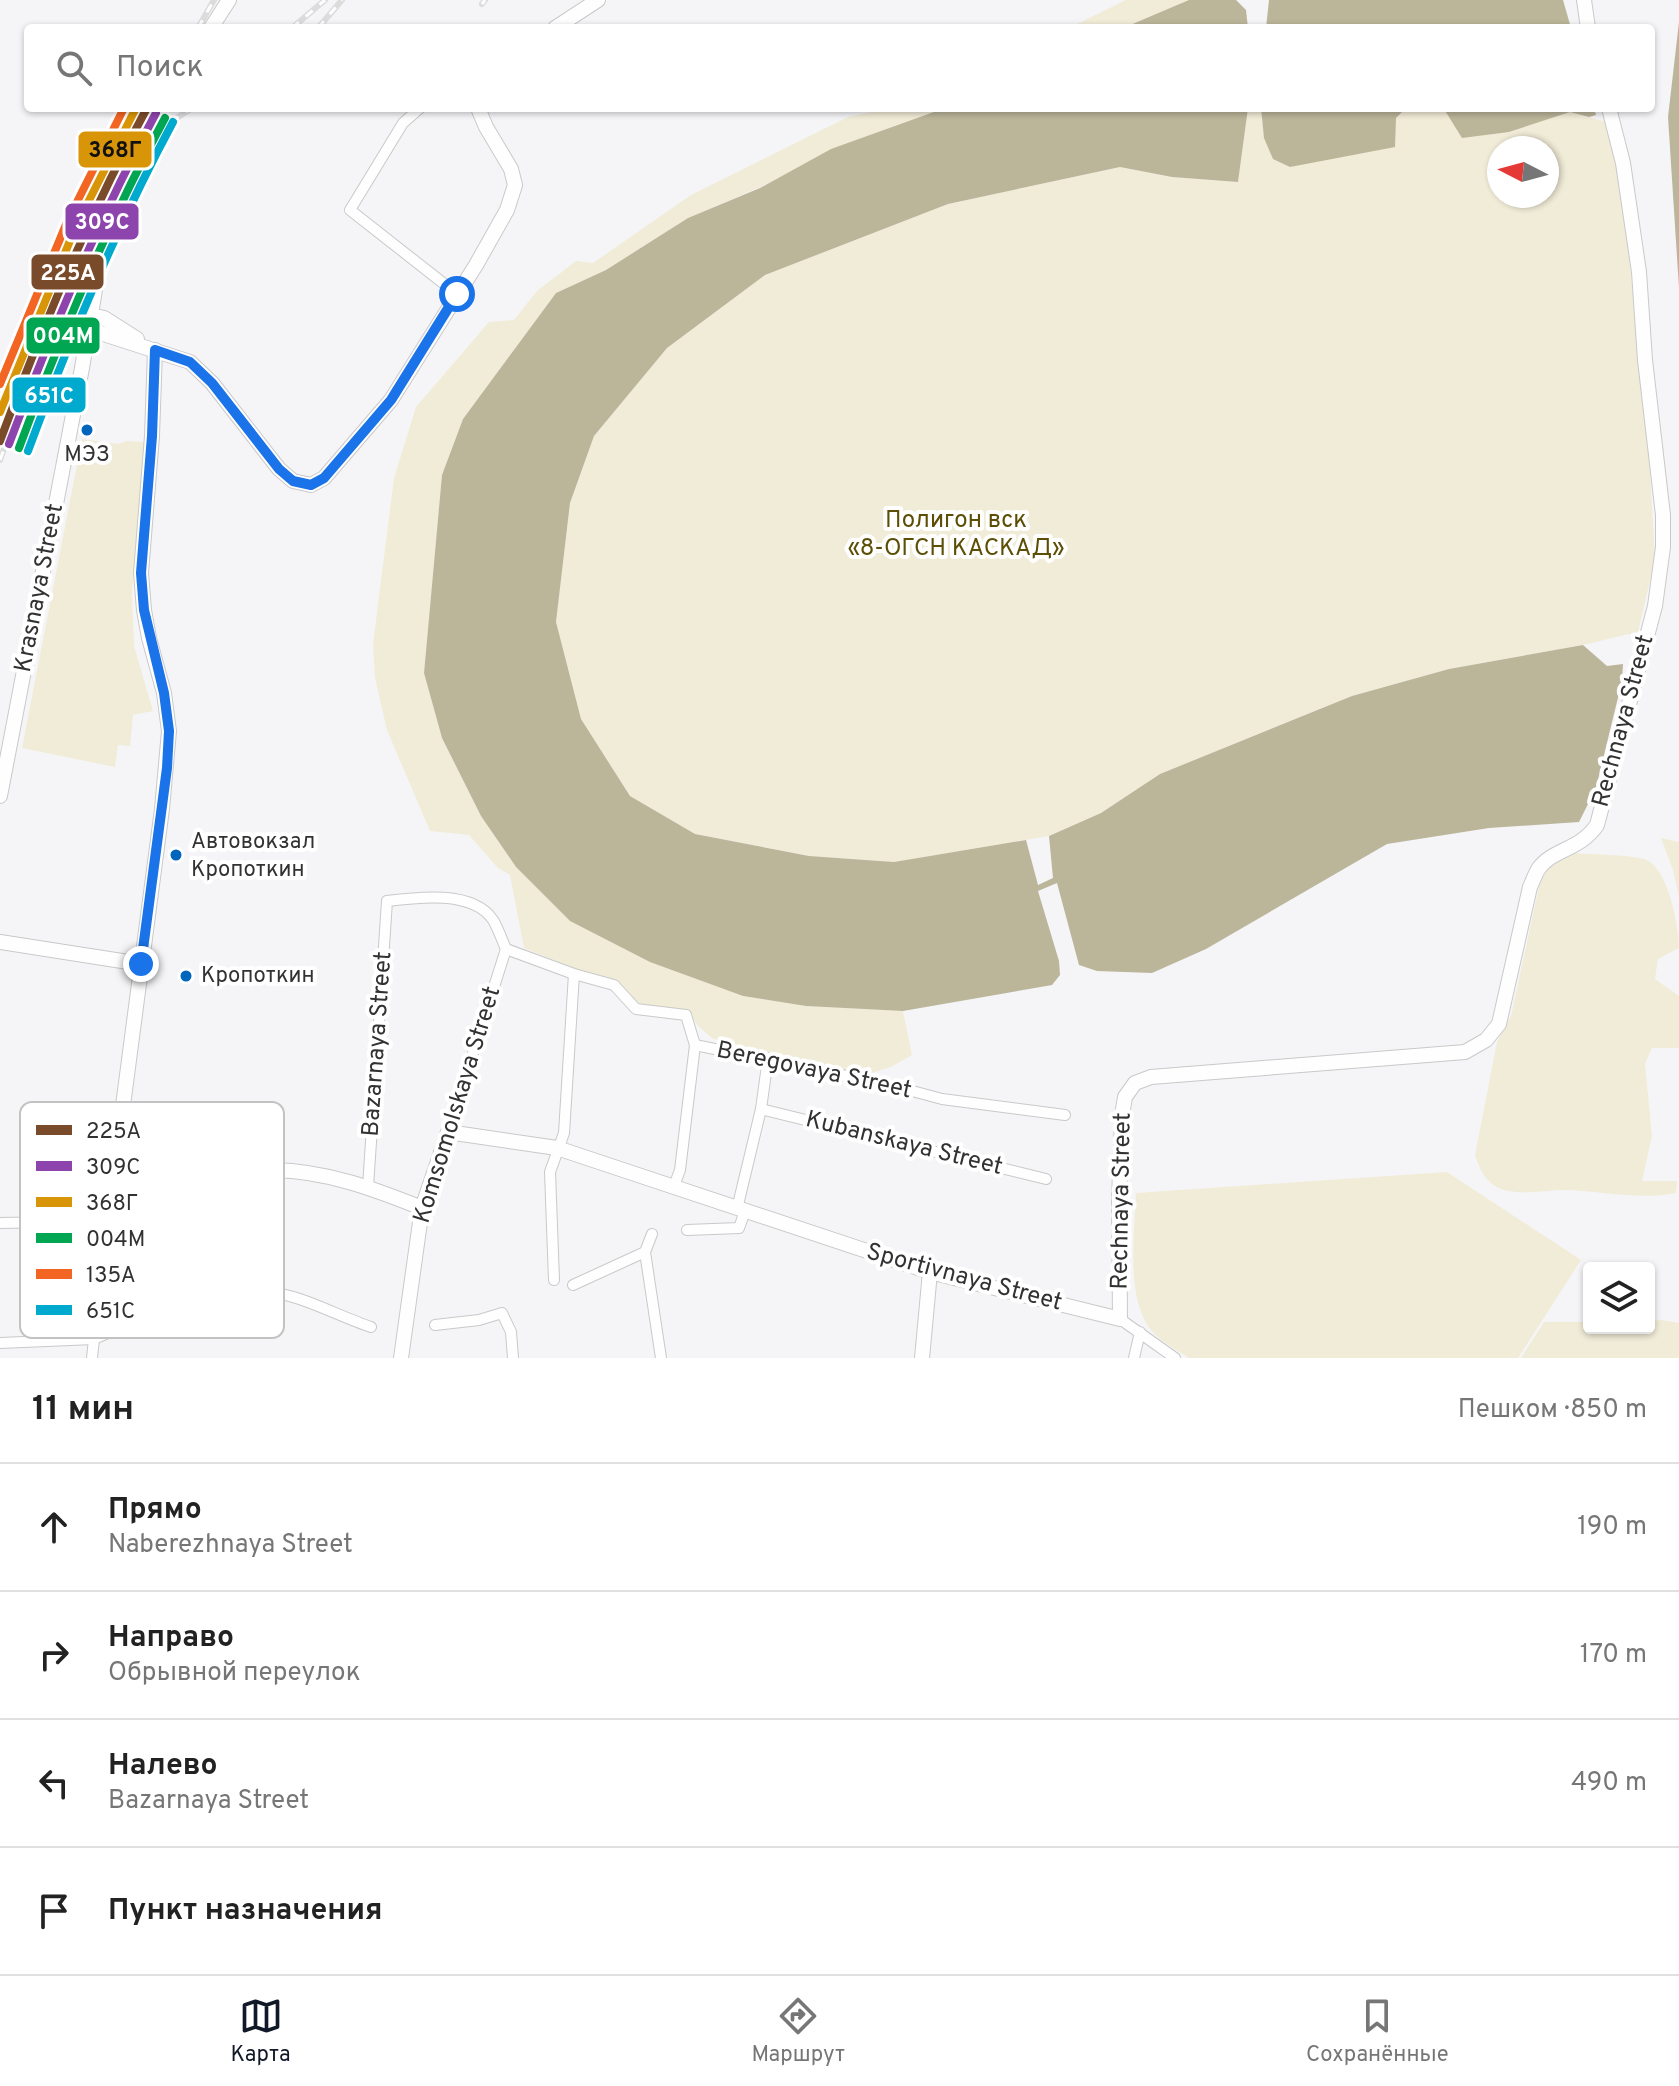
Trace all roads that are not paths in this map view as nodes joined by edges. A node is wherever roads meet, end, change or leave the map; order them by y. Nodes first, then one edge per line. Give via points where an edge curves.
1 (229, 0) edge
2 (598, 0) edge
3 (1584, 0) edge
4 (214, 24) edge
5 (561, 24) edge
6 (1587, 24) edge
7 (156, 112) edge
8 (415, 112) edge
9 (480, 112) edge
10 (1610, 112) edge
11 (457, 294) junction
12 (90, 322) junction
13 (155, 350) junction
14 (0, 796) edge
15 (0, 942) edge
16 (506, 949) junction
17 (141, 964) junction
18 (574, 974) junction
19 (695, 1045) junction
20 (768, 1058) junction
21 (123, 1102) edge
22 (761, 1109) junction
23 (1065, 1115) dead end
24 (448, 1132) junction
25 (557, 1148) junction
26 (284, 1172) edge
27 (1046, 1179) dead end
28 (674, 1186) junction
29 (368, 1187) junction
30 (422, 1208) junction
31 (741, 1210) junction
32 (0, 1223) edge
33 (20, 1223) edge
34 (687, 1230) dead end
35 (652, 1234) dead end
36 (645, 1252) junction
37 (930, 1272) junction
38 (554, 1280) dead end
39 (573, 1285) dead end
40 (284, 1296) edge
41 (1120, 1319) junction
42 (435, 1325) dead end
43 (371, 1327) dead end
44 (1140, 1332) junction
45 (94, 1339) joint
46 (0, 1343) edge
47 (92, 1358) edge
48 (401, 1358) edge
49 (513, 1358) edge
50 (661, 1358) edge
51 (922, 1358) edge
52 (1134, 1358) edge
53 (1175, 1358) edge

1 - 4 main road
2 - 5 main road
3 - 6 main road
7 - 12 main road, Krasnaya Street via 115,189
8 - 11 street via 403,123 350,210
9 - 11 main road via 515,185 495,235
10 - 41 main road, Rechnaya Street via 1639,272 1663,547 1655,606 1597,825 1587,839 1539,867 1499,1024 1486,1040 1465,1052 1151,1077 1135,1083 1122,1115
11 - 13 main road via 391,400 324,478 311,485 293,481 279,469 190,362
12 - 13 main road
12 - 14 main road, Krasnaya Street
13 - 17 main road via 141,573 169,731
15 - 17 main road
16 - 18 street, Beregovaya Street
16 - 24 street, Komsomolskaya Street
16 - 29 street, Bazarnaya Street via 493,920 477,904 430,896 387,901
17 - 21 main road
18 - 19 street, Beregovaya Street via 614,985 636,1009 686,1015
18 - 25 street via 564,1133
19 - 20 street, Beregovaya Street
19 - 28 street
20 - 22 street
20 - 23 street, Beregovaya Street via 942,1099
22 - 27 street, Kubanskaya Street
22 - 31 street
24 - 25 main road, Sportivnaya Street
24 - 30 main road, Komsomolskaya Street
25 - 28 main road, Sportivnaya Street
25 - 38 street via 550,1172
26 - 29 main road via 324,1174
28 - 31 main road, Sportivnaya Street
29 - 30 main road
30 - 48 main road, Komsomolskaya Street
31 - 34 street via 739,1228
31 - 37 main road, Sportivnaya Street
32 - 33 street
35 - 36 street
36 - 39 street
36 - 50 street
37 - 41 main road, Sportivnaya Street
37 - 51 main road
40 - 43 street
41 - 44 street, Sportivnaya Street
42 - 49 street via 502,1313 511,1332
44 - 52 street
44 - 53 street, Sportivnaya Street
45 - 46 street
45 - 47 street

